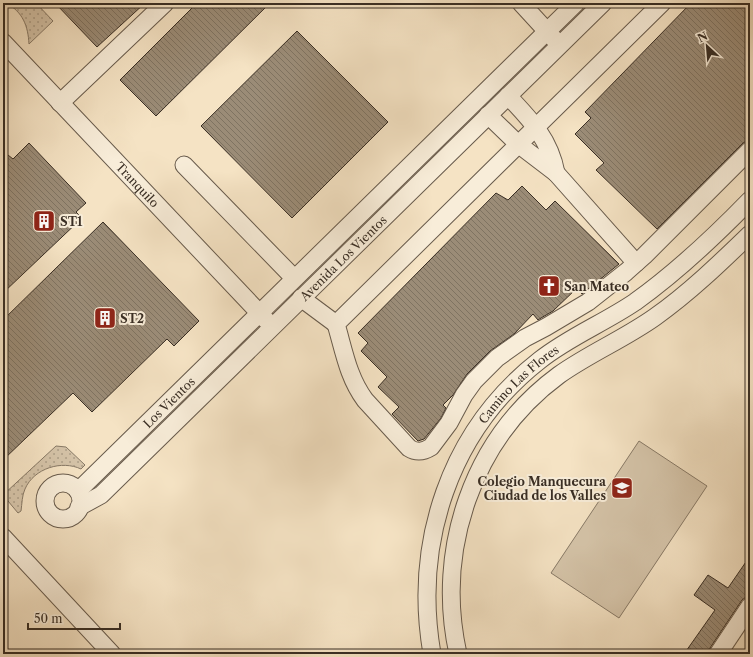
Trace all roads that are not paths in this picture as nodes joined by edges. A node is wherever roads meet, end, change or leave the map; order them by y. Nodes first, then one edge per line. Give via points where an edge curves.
1 (164, 3) edge
2 (521, 3) edge
3 (576, 3) edge
4 (603, 3) edge
5 (662, 3) edge
6 (547, 32) junction
7 (3, 42) edge
8 (560, 45) junction
9 (508, 96) junction
10 (60, 103) junction
11 (488, 115) junction
12 (536, 127) junction
13 (518, 144) junction
14 (750, 150) edge
15 (184, 165) dead end
16 (556, 173) junction
17 (750, 200) edge
18 (750, 234) edge
19 (636, 263) junction
20 (294, 278) junction
21 (301, 298) junction
22 (259, 313) junction
23 (336, 324) junction
24 (272, 326) junction
25 (78, 490) junction
26 (79, 507) junction
27 (3, 537) edge
28 (750, 606) edge
29 (112, 654) edge
30 (432, 654) edge
31 (458, 654) edge
32 (718, 654) edge

1 - 10 street
2 - 6 street
3 - 6 street, Avenida Los Vientos
4 - 8 street, Avenida Los Vientos
5 - 12 street
6 - 8 street
6 - 20 street, Avenida Los Vientos
7 - 10 street, Tranquilo
8 - 9 street, Avenida Los Vientos
9 - 11 street, Avenida Los Vientos
9 - 12 street
10 - 22 street, Tranquilo
11 - 13 street
11 - 21 street, Avenida Los Vientos
12 - 13 street
12 - 16 street via 547,143
13 - 16 street
13 - 23 street
14 - 19 street
15 - 20 street
16 - 19 street
17 - 30 street, Camino Las Flores via 706,243 655,286 614,315 571,339 539,361 499,399 477,428 448,483 434,528 427,593
18 - 31 street, Camino Las Flores via 699,282 655,317 573,366 547,385 514,418 496,442 466,502 455,543 451,603
19 - 23 street via 588,302 525,338 497,358 464,395 449,423 431,447 422,451 413,451 409,448 358,391 349,373
20 - 22 street, Avenida Los Vientos
21 - 23 street
21 - 24 street, Avenida Los Vientos
22 - 24 street, Tranquilo
22 - 25 street, Los Vientos
24 - 26 street, Avenida Los Vientos via 101,495
25 - 26 street via 81,499
25 - 26 street, Avenida Los Vientos via 67,483 54,486 46,496 46,505 50,513 57,518 74,515
27 - 29 street
28 - 32 street

